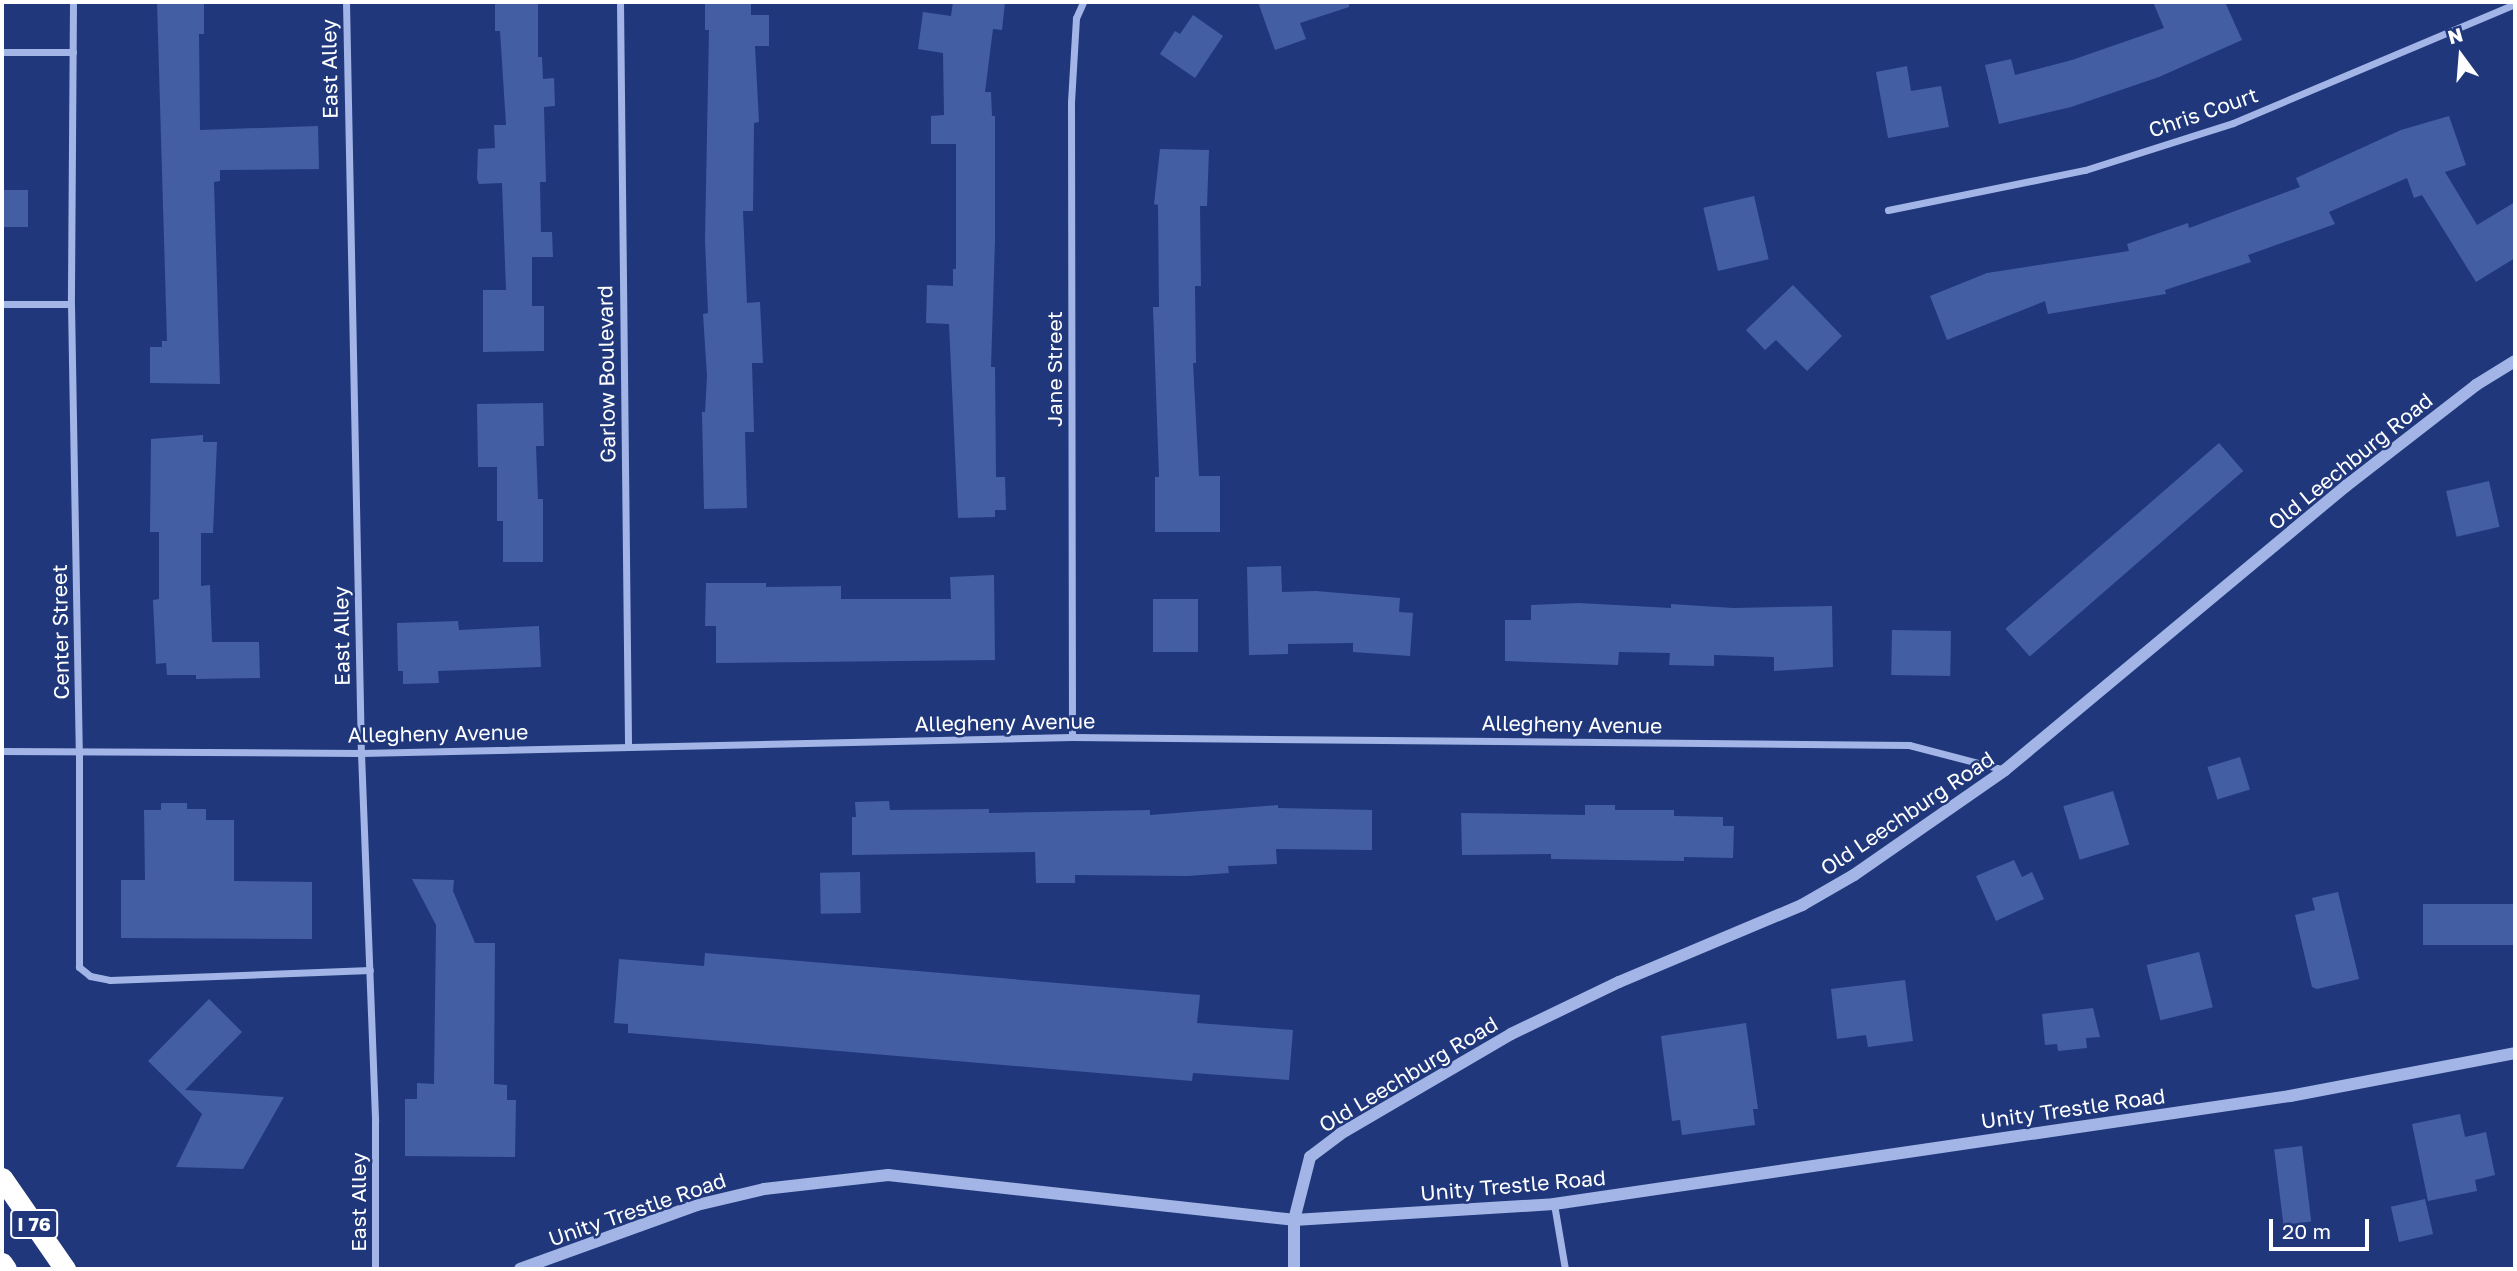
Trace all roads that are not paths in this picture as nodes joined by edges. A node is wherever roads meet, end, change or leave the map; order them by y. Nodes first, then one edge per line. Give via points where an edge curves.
1 (73, 2) edge
2 (346, 2) edge
3 (620, 2) edge
4 (1083, 2) edge
5 (2515, 4) edge
6 (2, 52) edge
7 (73, 52) junction
8 (1888, 210) dead end
9 (2, 304) edge
10 (71, 304) junction
11 (2515, 361) edge
12 (1072, 737) junction
13 (628, 746) junction
14 (2, 751) edge
15 (79, 753) junction
16 (361, 753) junction
17 (2005, 770) junction
18 (370, 970) junction
19 (2515, 1053) edge
20 (2, 1178) edge
21 (1555, 1204) junction
22 (1294, 1220) junction
23 (2, 1263) edge
24 (6, 1269) edge
25 (65, 1269) edge
26 (375, 1269) edge
27 (520, 1269) edge
28 (1294, 1269) edge
29 (1565, 1269) edge

1 - 7 street, Center Street
2 - 16 street, East Alley
3 - 13 street, Garlow Boulevard
4 - 12 street, Jane Street via 1076,18 1071,103
5 - 8 street, Chris Court via 2233,123 2085,170
6 - 7 street
7 - 10 street, Center Street
9 - 10 street
10 - 15 street, Center Street
11 - 17 street, Old Leechburg Road via 2476,385 2346,486
12 - 13 street, Allegheny Avenue
12 - 17 street, Allegheny Avenue via 1909,745
13 - 16 street, Allegheny Avenue
14 - 15 street, Allegheny Avenue
15 - 16 street, Allegheny Avenue
15 - 18 street, Center Street via 79,967 90,976 110,980
16 - 18 street, East Alley
17 - 22 street, Old Leechburg Road via 1854,875 1802,905 1619,982 1511,1034 1340,1134 1310,1157
18 - 26 street, East Alley
19 - 21 street, Unity Trestle Road via 2290,1096
20 - 25 highway, I 76
21 - 22 street, Unity Trestle Road
21 - 29 street
22 - 27 street, Unity Trestle Road via 888,1175 764,1189 697,1205
22 - 28 street, Old Leechburg Road
23 - 24 highway, I 76

